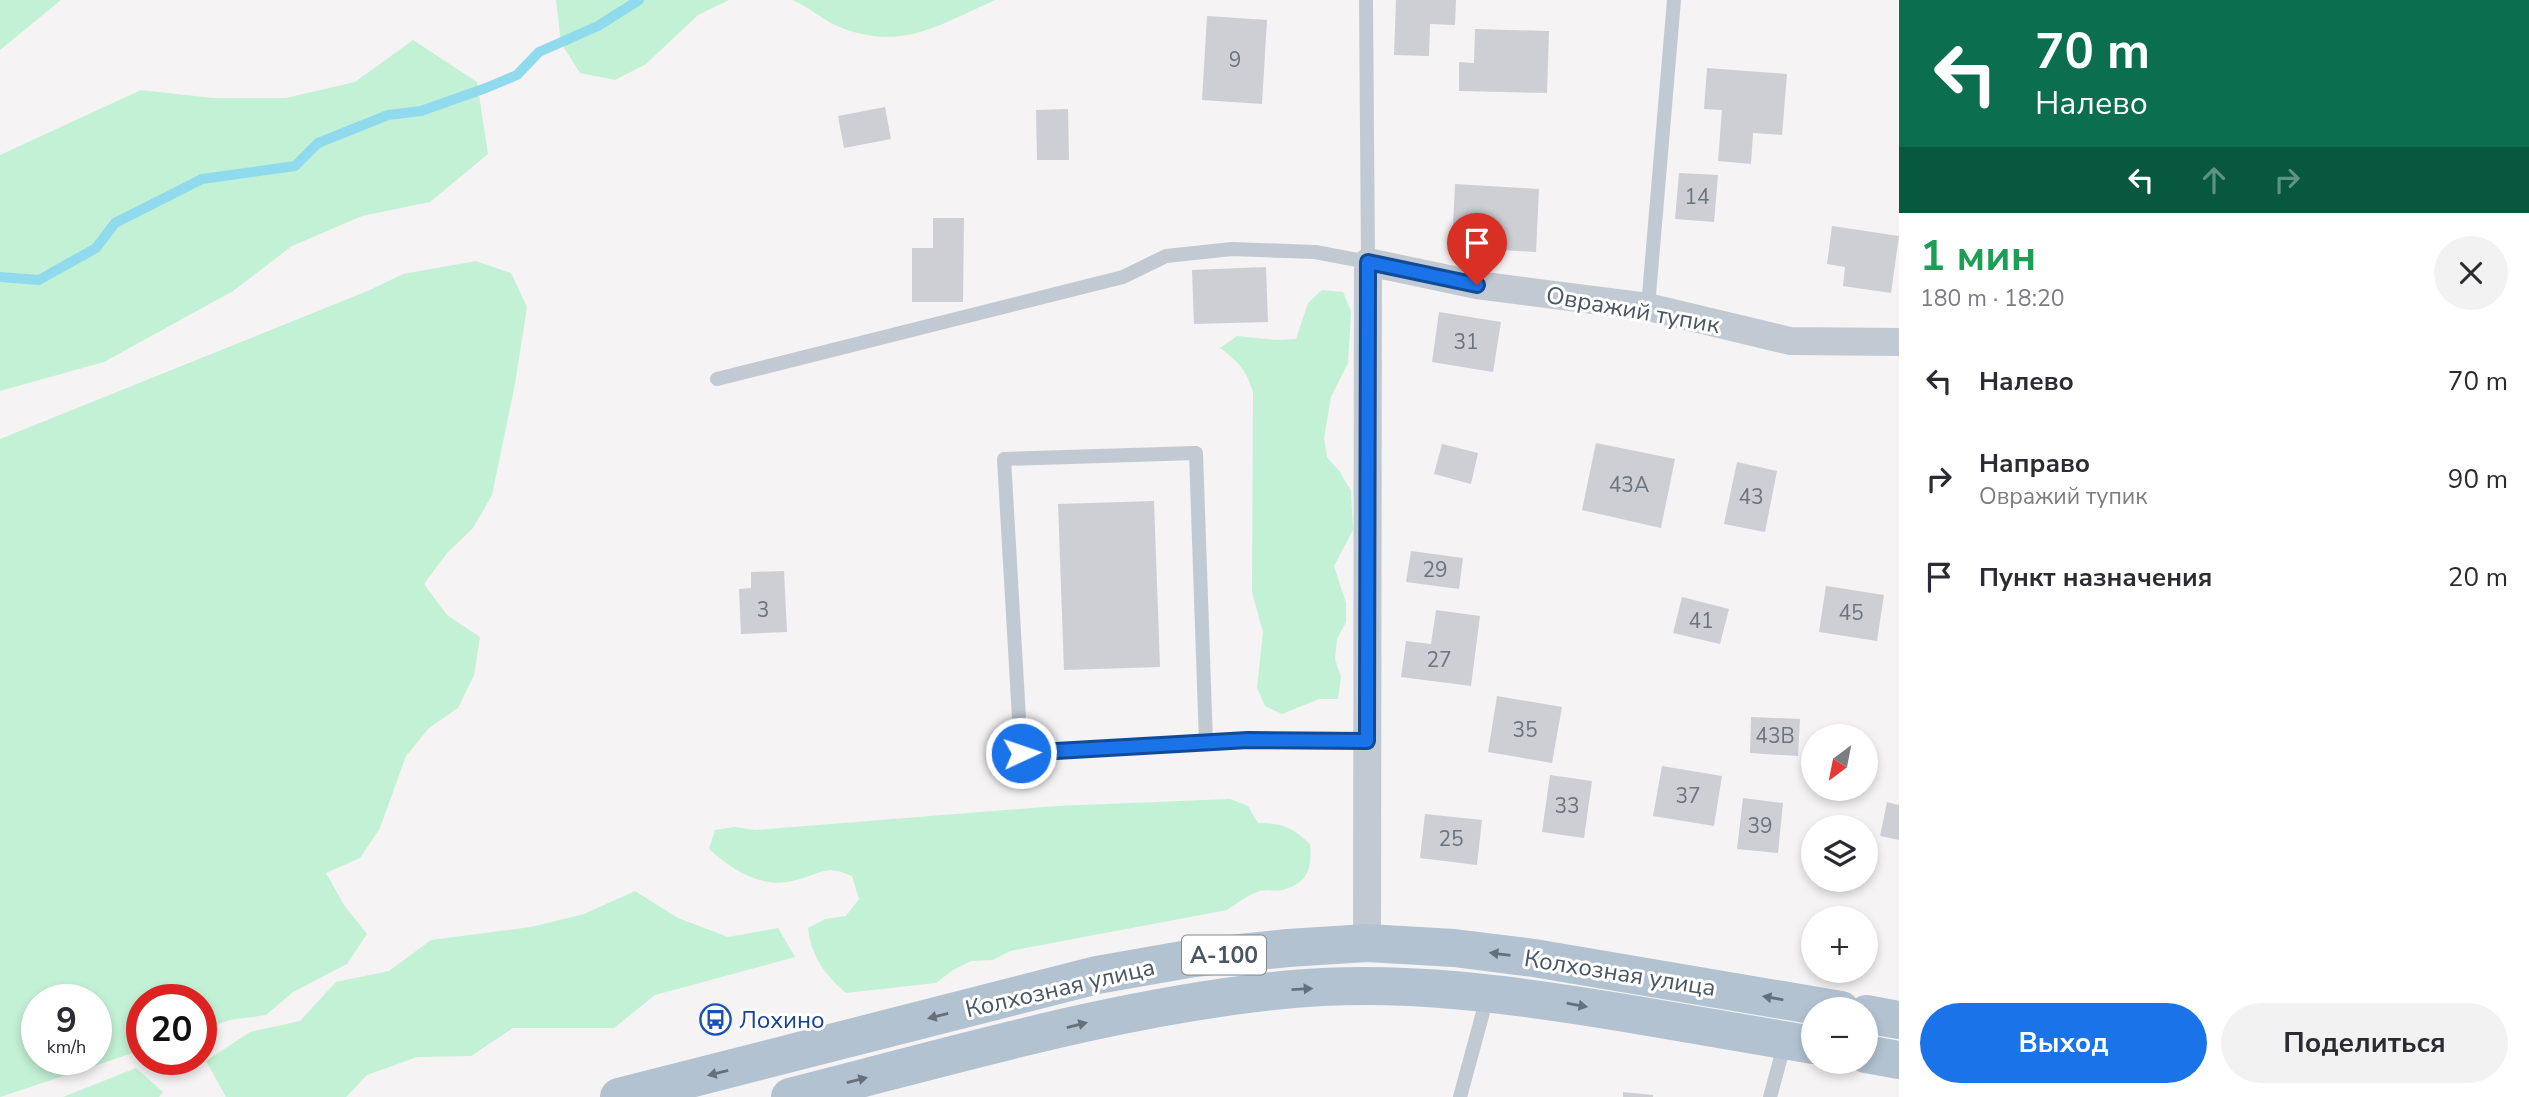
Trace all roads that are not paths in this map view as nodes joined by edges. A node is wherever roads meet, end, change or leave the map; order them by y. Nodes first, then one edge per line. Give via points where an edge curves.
1 (1366, 0) edge
2 (1674, 0) edge
3 (1368, 262) junction
4 (1648, 307) junction
5 (1899, 342) edge
6 (717, 379) dead end
7 (1367, 741) junction
8 (1206, 743) junction
9 (1367, 943) junction
10 (1489, 993) junction
11 (1801, 1003) edge
12 (1878, 1016) edge
13 (1899, 1020) edge
14 (1799, 1043) edge
15 (1878, 1056) edge
16 (1899, 1060) edge
17 (619, 1097) edge
18 (790, 1097) edge
19 (1461, 1097) edge
20 (1770, 1097) edge

1 - 3 lane
2 - 4 lane
3 - 4 street, Овражий тупик via 1477,285
3 - 6 lane via 1315,252 1232,249 1166,256 1123,277
3 - 7 street
4 - 5 street, Овражий тупик via 1790,341
7 - 8 lane
7 - 9 street
8 - 8 lane via 1196,453 1004,458 1021,753
11 -> 9 main road, Колхозная улица / А-100 via 1534,958
9 -> 17 main road, Колхозная улица / А-100 via 1194,958 1097,975
10 -> 14 main road, Колхозная улица / А-100
18 -> 10 main road, Колхозная улица / А-100 via 1108,1017 1199,1002 1293,989 1382,986
10 - 19 lane
12 - 13 main road
14 - 20 lane
15 - 16 main road

